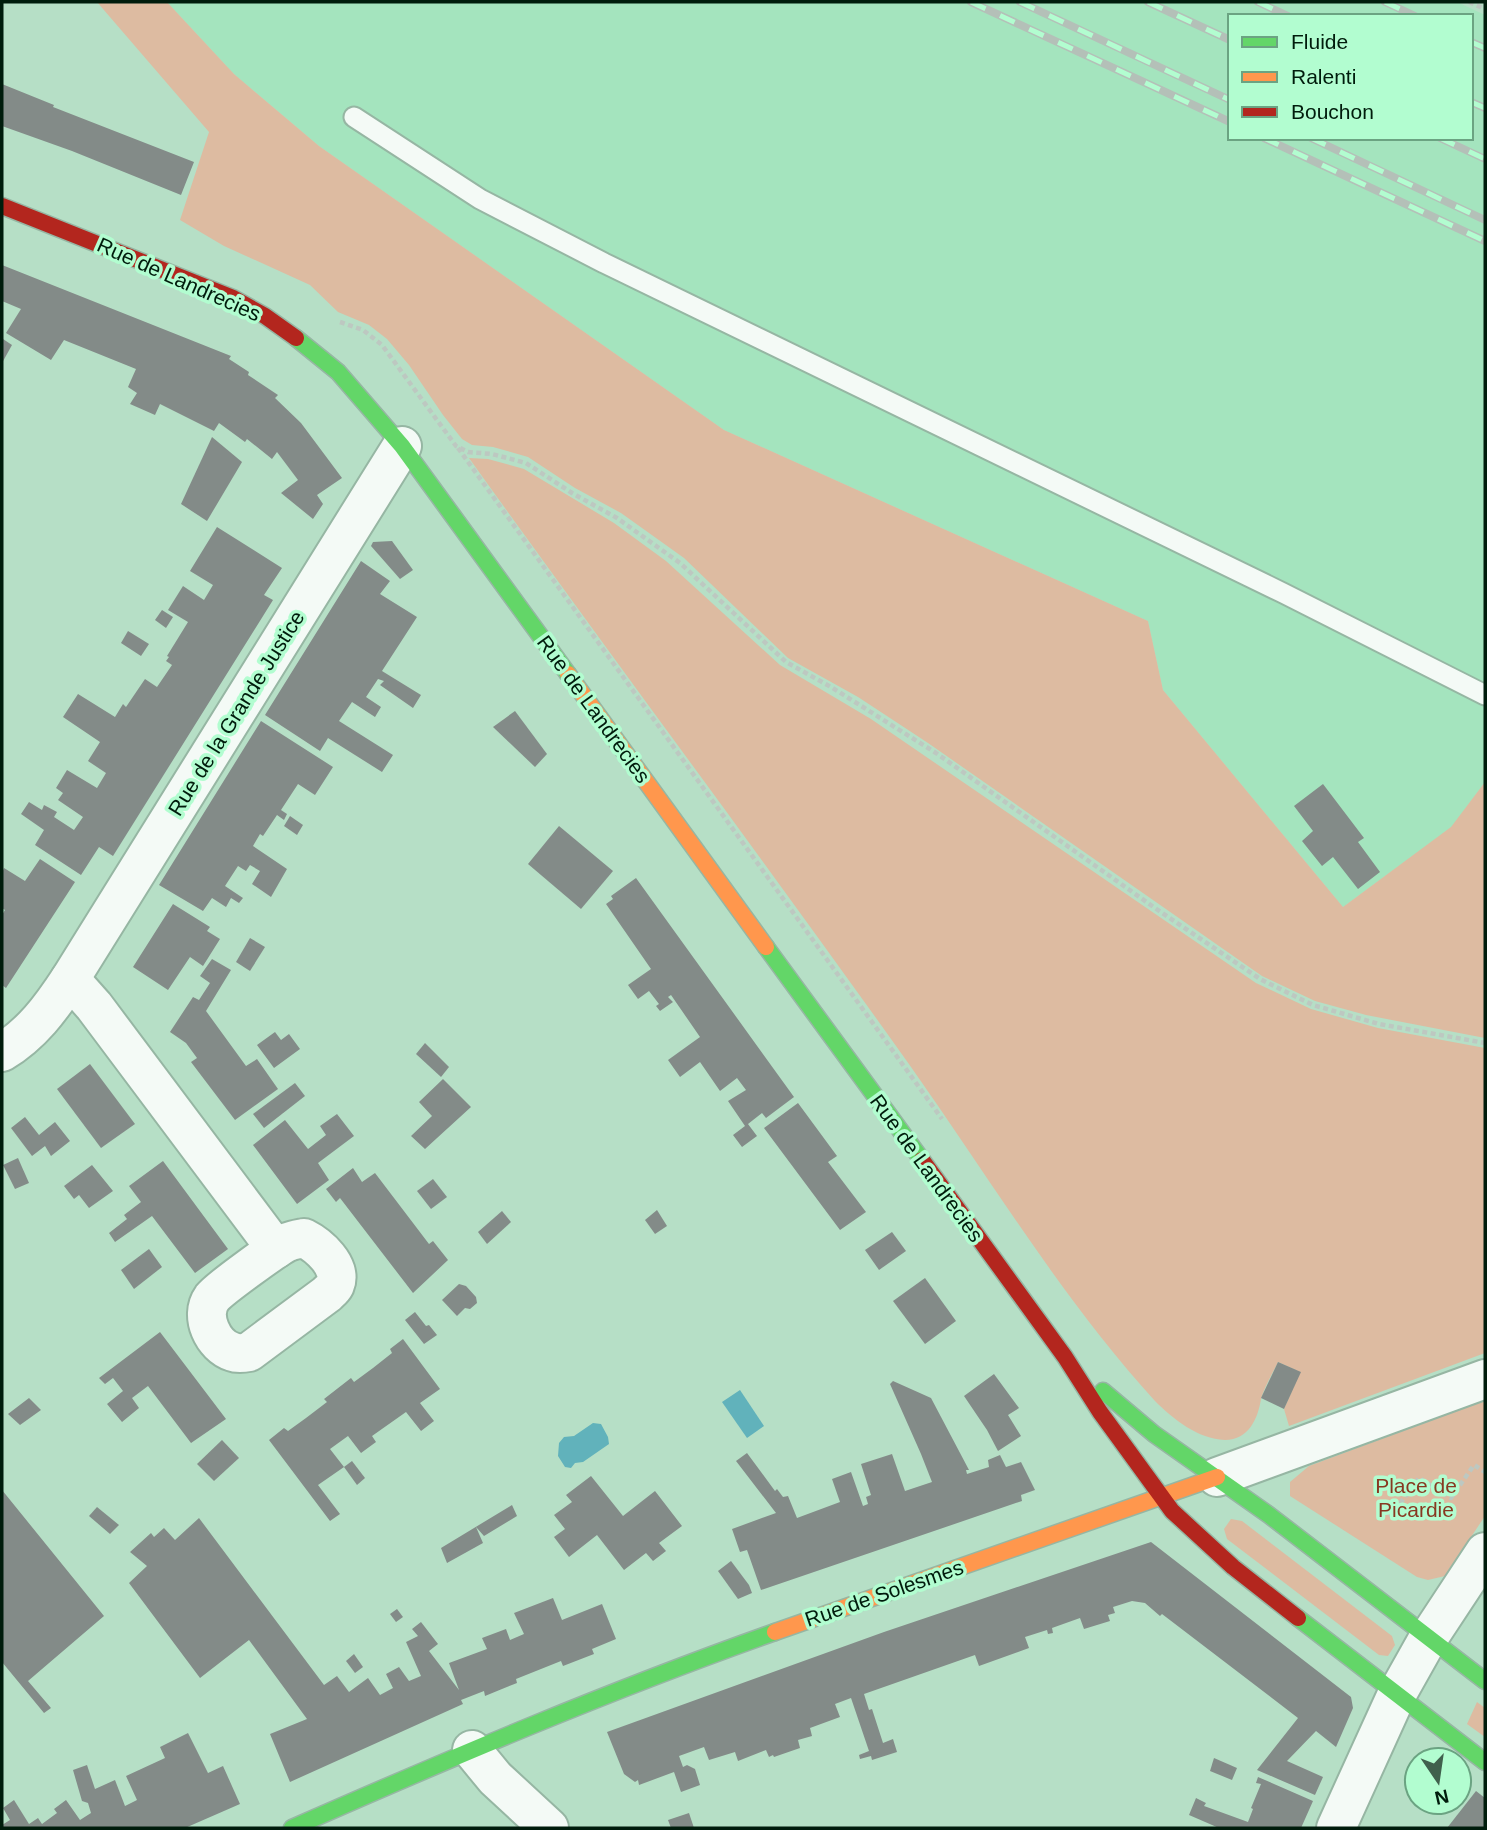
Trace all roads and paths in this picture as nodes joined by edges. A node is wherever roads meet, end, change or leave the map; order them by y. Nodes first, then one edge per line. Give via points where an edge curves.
1 (1469, 2) edge
2 (1485, 9) edge
3 (354, 117) dead end
4 (2, 206) edge
5 (334, 321) dead end
6 (402, 446) junction
7 (1485, 695) edge
8 (70, 979) junction
9 (1485, 1043) edge
10 (2, 1052) edge
11 (276, 1250) dead end
12 (1065, 1357) junction
13 (1485, 1378) edge
14 (1485, 1472) edge
15 (1217, 1477) junction
16 (1160, 1496) junction
17 (1390, 1517) dead end
18 (1485, 1552) edge
19 (1429, 1637) junction
20 (1485, 1681) edge
21 (1397, 1694) junction
22 (472, 1750) junction
23 (1485, 1762) edge
24 (292, 1828) edge
25 (549, 1828) edge
26 (1336, 1828) edge

1 - 2 path
3 - 7 lane via 480,199 604,263
4 - 6 main road, Rue de Landrecies via 233,298 265,316 338,372
5 - 9 path via 363,330 382,345 456,446 526,463 617,518 680,563 786,662 936,753 1259,979 1313,1005
6 - 8 street, Rue de la Grande Justice
6 - 12 main road, Rue de Landrecies
8 - 10 street, Rue de la Grande Justice via 40,1021
8 - 11 street
12 - 15 main road, Rue de Landrecies via 1154,1434
12 - 16 main road, Rue de Landrecies
13 - 15 street, Rue de Solesmes
14 - 17 path via 1474,1465 1451,1498 1419,1478
15 - 16 main road, Rue de Solesmes
15 - 19 main road
16 - 21 main road via 1233,1567
16 - 22 main road, Rue de Solesmes via 721,1650
18 - 19 street
19 - 20 main road
19 - 21 street
21 - 23 main road
21 - 26 street
22 - 24 main road, Rue de Solesmes
22 - 25 street

